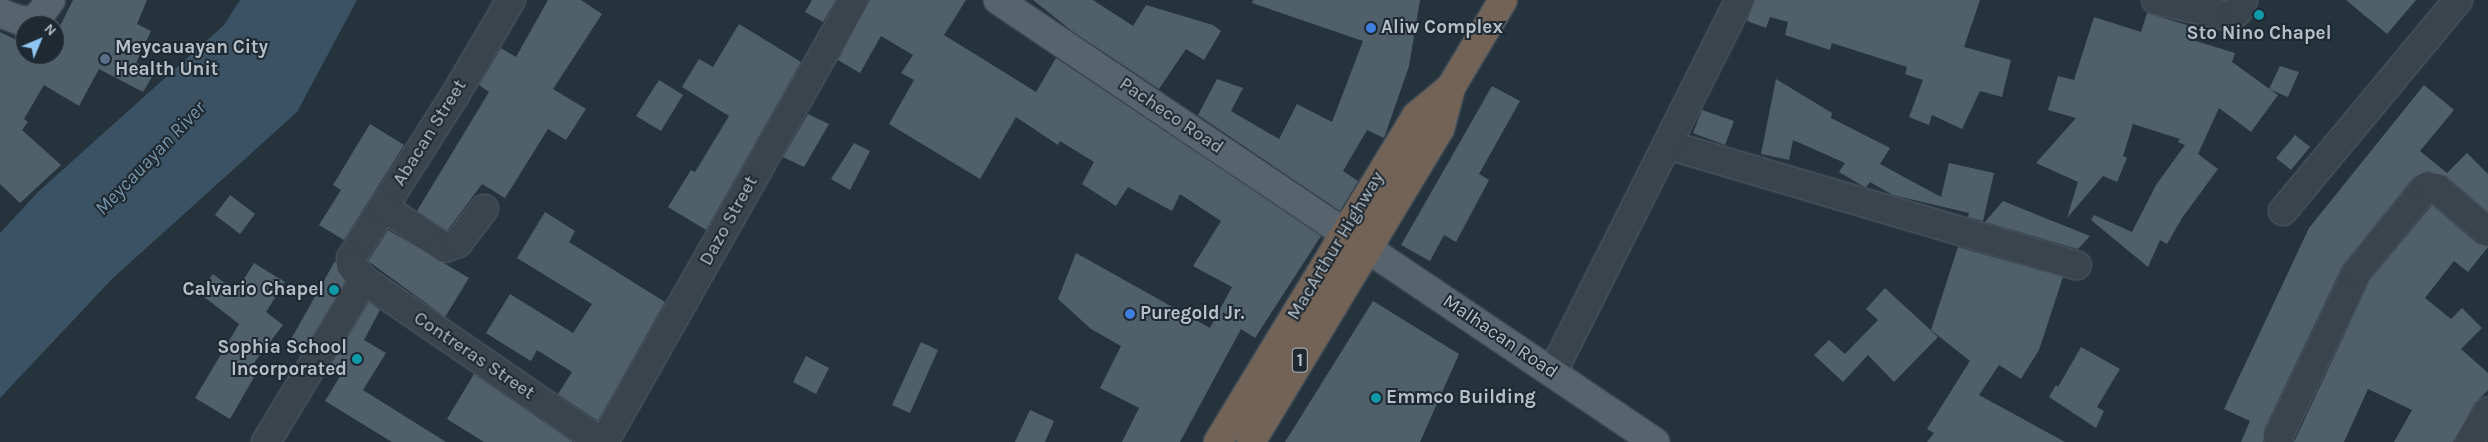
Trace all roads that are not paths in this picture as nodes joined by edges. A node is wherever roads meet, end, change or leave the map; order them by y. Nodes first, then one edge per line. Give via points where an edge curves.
1 (51, 0) edge
2 (511, 0) edge
3 (854, 0) edge
4 (998, 0) edge
5 (1740, 0) edge
6 (2156, 0) edge
7 (2242, 0) edge
8 (2458, 0) edge
9 (1497, 3) edge
10 (0, 13) edge
11 (1451, 86) junction
12 (1668, 145) junction
13 (383, 208) junction
14 (484, 209) dead end
15 (2283, 211) dead end
16 (1345, 232) junction
17 (2488, 232) edge
18 (1368, 248) junction
19 (2077, 265) dead end
20 (357, 273) junction
21 (1552, 373) junction
22 (2488, 411) edge
23 (266, 442) edge
24 (603, 442) edge
25 (1218, 442) edge
26 (1251, 442) edge
27 (1655, 442) edge
28 (2279, 442) edge
29 (2469, 442) edge

1 - 10 main road via 35,21 18,20
2 - 13 street, Abacan Street
3 - 24 street, Dazo Street
4 - 16 main road, Pacheco Road
5 - 12 street
6 - 7 street via 2231,17 2239,10
8 - 15 street
9 - 11 highway, MacArthur Highway / 1
11 - 16 highway, MacArthur Highway / 1 via 1416,116
11 - 18 highway, MacArthur Highway / 1 via 1440,129
12 - 19 street
12 - 21 street
13 - 14 street via 445,248 458,243
13 - 20 street, Abacan Street via 351,258
16 - 18 main road, Malhacan Road
16 - 25 highway, MacArthur Highway / 1
17 - 28 street via 2436,188 2426,187 2357,272 2278,437
18 - 21 main road, Malhacan Road
18 - 26 highway, MacArthur Highway / 1
20 - 23 street, Abacan Street
20 - 24 street, Contreras Street
21 - 27 main road, Malhacan Road
22 - 29 street

